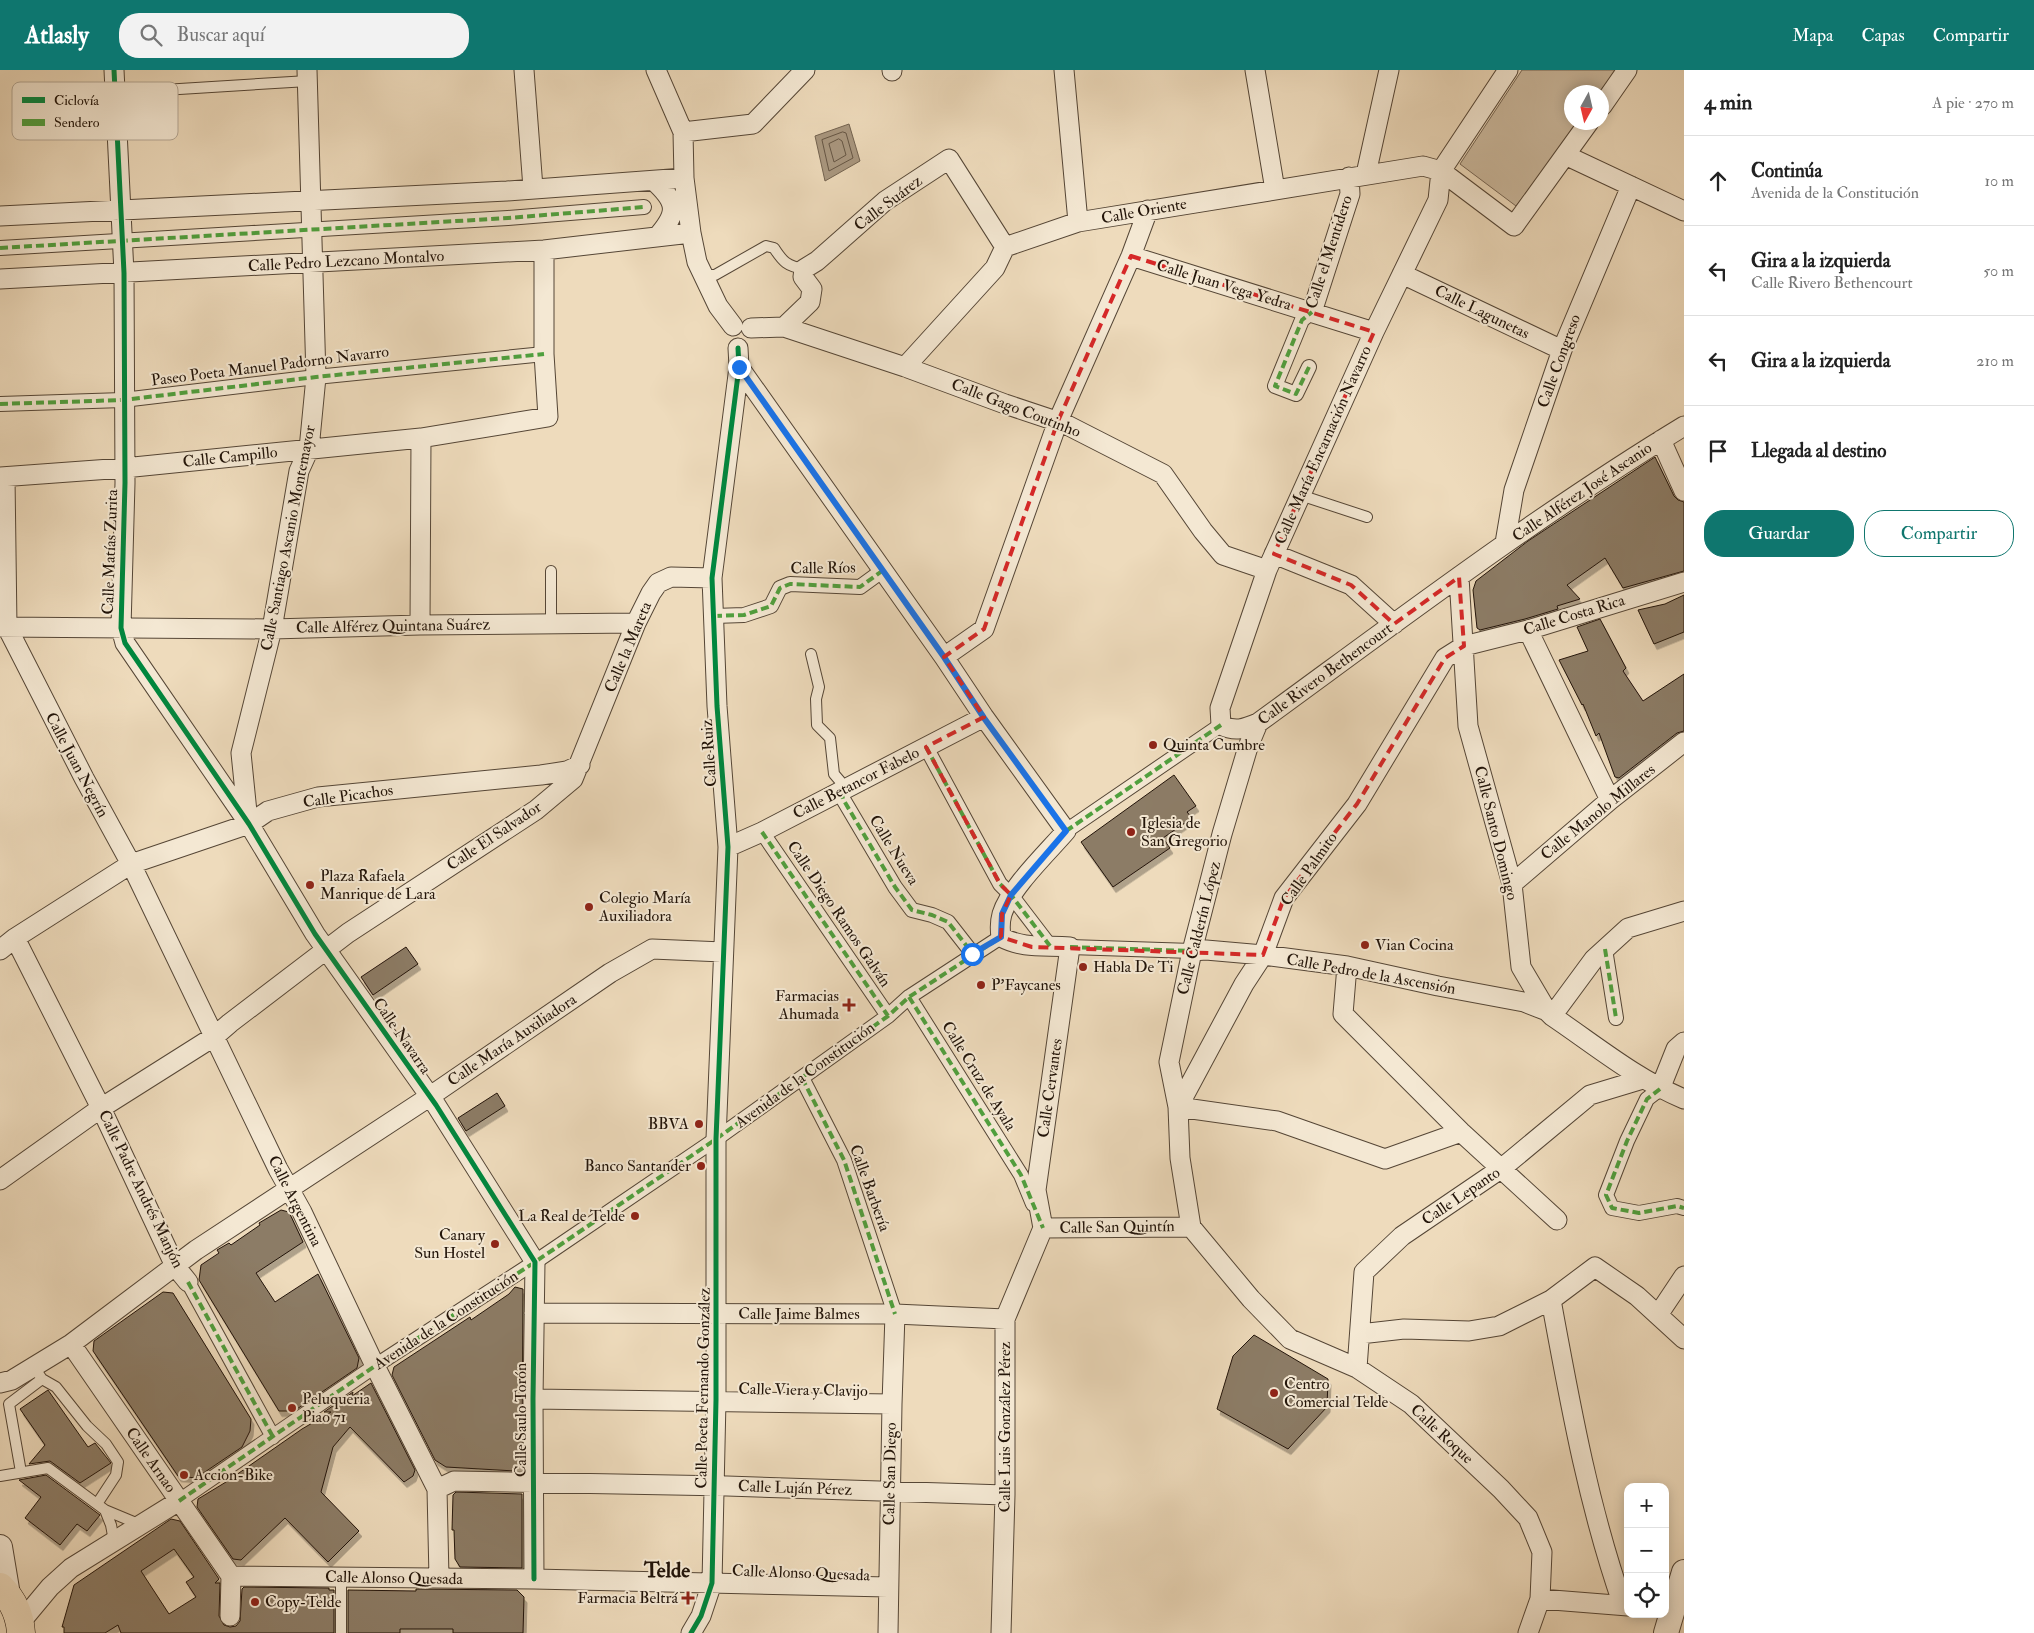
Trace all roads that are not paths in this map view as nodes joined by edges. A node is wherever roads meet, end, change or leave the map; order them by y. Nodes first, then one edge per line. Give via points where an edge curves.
1 (524, 70) edge
2 (656, 70) edge
3 (805, 70) edge
4 (1064, 70) edge
5 (1255, 70) edge
6 (1389, 70) edge
7 (1508, 70) edge
8 (1627, 70) edge
9 (308, 75) edge
10 (178, 87) edge
11 (1609, 96) edge
12 (1583, 130) edge
13 (683, 132) junction
14 (117, 140) edge
15 (1565, 155) junction
16 (1441, 171) junction
17 (1357, 175) junction
18 (684, 178) junction
19 (654, 181) junction
20 (1631, 186) junction
21 (533, 188) junction
22 (1274, 190) junction
23 (311, 200) junction
24 (644, 207) dead end
25 (120, 209) junction
26 (1148, 210) junction
27 (1684, 211) edge
28 (0, 216) edge
29 (1078, 222) junction
30 (312, 229) junction
31 (691, 233) junction
32 (657, 237) junction
33 (122, 242) junction
34 (0, 248) edge
35 (1005, 248) junction
36 (544, 250) junction
37 (1131, 256) junction
38 (313, 263) junction
39 (804, 269) junction
40 (124, 273) junction
41 (1402, 274) junction
42 (702, 275) junction
43 (0, 279) edge
44 (1312, 312) junction
45 (732, 326) junction
46 (784, 327) junction
47 (752, 328) junction
48 (1374, 332) junction
49 (738, 348) junction
50 (1562, 350) junction
51 (544, 354) junction
52 (1308, 366) dead end
53 (739, 367) junction
54 (905, 367) junction
55 (316, 377) junction
56 (123, 400) junction
57 (0, 404) edge
58 (1058, 421) junction
59 (1684, 426) edge
60 (421, 438) junction
61 (1661, 440) junction
62 (309, 449) junction
63 (124, 468) junction
64 (2, 477) edge
65 (1684, 491) edge
66 (1300, 495) junction
67 (1367, 517) dead end
68 (1506, 543) junction
69 (1270, 562) junction
70 (551, 571) dead end
71 (882, 571) junction
72 (1459, 577) junction
73 (712, 578) junction
74 (1684, 582) edge
75 (714, 616) junction
76 (551, 623) junction
77 (636, 623) junction
78 (1394, 624) junction
79 (420, 625) junction
80 (3, 627) edge
81 (120, 628) junction
82 (272, 629) junction
83 (1528, 630) junction
84 (1464, 646) junction
85 (811, 654) dead end
86 (944, 657) junction
87 (984, 718) junction
88 (1258, 723) junction
89 (1221, 725) junction
90 (1684, 742) edge
91 (926, 747) junction
92 (580, 765) junction
93 (541, 775) junction
94 (841, 791) junction
95 (551, 797) junction
96 (1610, 800) junction
97 (249, 824) junction
98 (1066, 831) junction
99 (762, 832) junction
100 (728, 847) junction
101 (131, 864) junction
102 (1512, 884) junction
103 (1011, 895) junction
104 (1684, 911) edge
105 (1000, 934) junction
106 (7, 944) edge
107 (1050, 946) junction
108 (1070, 947) junction
109 (1605, 949) junction
110 (326, 950) junction
111 (1192, 951) junction
112 (723, 952) junction
113 (972, 954) junction
114 (1263, 954) junction
115 (1347, 966) junction
116 (1534, 989) junction
117 (1494, 996) junction
118 (909, 998) junction
119 (1550, 1013) junction
120 (888, 1016) junction
121 (1616, 1018) dead end
122 (215, 1036) junction
123 (1684, 1042) edge
124 (802, 1078) junction
125 (1643, 1079) junction
126 (1660, 1089) junction
127 (429, 1097) junction
128 (1684, 1098) edge
129 (1178, 1107) junction
130 (101, 1108) junction
131 (1461, 1132) junction
132 (716, 1139) junction
133 (1502, 1168) junction
134 (0, 1180) edge
135 (289, 1188) junction
136 (1684, 1208) edge
137 (1558, 1220) dead end
138 (1191, 1227) junction
139 (1043, 1228) junction
140 (535, 1262) junction
141 (175, 1266) junction
142 (1684, 1276) edge
143 (188, 1282) joint
144 (1552, 1300) junction
145 (534, 1313) junction
146 (716, 1314) junction
147 (895, 1314) junction
148 (1658, 1315) junction
149 (1005, 1319) junction
150 (1360, 1334) junction
151 (1684, 1339) edge
152 (71, 1344) junction
153 (375, 1366) junction
154 (1357, 1368) junction
155 (38, 1373) junction
156 (0, 1383) edge
157 (533, 1399) junction
158 (716, 1400) junction
159 (892, 1404) junction
160 (273, 1437) junction
161 (21, 1472) junction
162 (0, 1476) edge
163 (534, 1483) junction
164 (714, 1486) junction
165 (437, 1489) junction
166 (891, 1492) junction
167 (1005, 1495) junction
168 (179, 1501) junction
169 (101, 1507) junction
170 (141, 1525) junction
171 (114, 1541) junction
172 (0, 1547) edge
173 (1684, 1572) edge
174 (231, 1576) junction
175 (341, 1578) junction
176 (439, 1578) junction
177 (534, 1579) junction
178 (712, 1583) junction
179 (888, 1588) junction
180 (4, 1591) edge
181 (1540, 1599) junction
182 (1624, 1602) edge
183 (1624, 1605) edge
184 (230, 1616) dead end
185 (1673, 1620) edge
186 (20, 1628) edge
187 (341, 1633) edge
188 (691, 1633) edge
189 (888, 1633) edge
190 (1001, 1633) edge
191 (1528, 1633) edge

1 - 21 street
2 - 13 street
3 - 13 street via 753,124
4 - 29 street
5 - 22 street
6 - 17 street, Calle el Mentidero
7 - 16 street
8 - 11 street
9 - 10 lane
9 - 23 street, Calle Santiago Ascanio Montemayor
12 - 15 street
13 - 18 street
14 - 25 street, Calle Matías Zurita
15 - 16 street via 1514,226
15 - 20 street
16 - 17 street, Calle Oriente via 1423,166
16 - 41 street, Calle María Encarnación Navarro via 1438,200
17 - 22 street, Calle Oriente
17 - 44 street, Calle el Mentidero
18 - 19 street
18 - 31 street
19 - 21 street
19 - 32 street via 672,201 674,212 669,224
20 - 27 street
20 - 50 street, Calle Congreso
21 - 23 street
22 - 26 street, Calle Oriente
23 - 25 street
23 - 30 street, Calle Santiago Ascanio Montemayor
24 - 30 street
25 - 28 street
25 - 33 street, Calle Matías Zurita
26 - 29 street, Calle Oriente
26 - 37 street
29 - 35 street, Calle Oriente
30 - 33 street
30 - 38 street, Calle Santiago Ascanio Montemayor
31 - 32 street, Calle Pedro Lezcano Montalvo
31 - 42 street
32 - 36 street, Calle Pedro Lezcano Montalvo
33 - 34 street
33 - 40 street, Calle Matías Zurita
35 - 39 street, Calle Suárez via 949,159 885,201
35 - 54 street via 995,268
36 - 38 street, Calle Pedro Lezcano Montalvo
36 - 51 street
37 - 44 street, Calle Juan Vega Yedra
37 - 58 street
38 - 40 street, Calle Pedro Lezcano Montalvo
38 - 55 street, Calle Santiago Ascanio Montemayor
39 - 42 lane via 791,267 774,248 766,246 715,274
39 - 46 street via 803,277 812,289 810,302
40 - 43 street, Calle Pedro Lezcano Montalvo
40 - 56 street, Calle Matías Zurita
41 - 48 street, Calle María Encarnación Navarro
41 - 50 street, Calle Lagunetas
42 - 45 street
44 - 48 street, Calle Juan Vega Yedra
44 - 52 street, Calle el Mentidero via 1302,320 1275,386 1296,394
45 - 47 street via 745,323
45 - 49 street via 728,337
46 - 47 street, Calle Gago Coutinho
46 - 54 street, Calle Gago Coutinho
47 - 49 street via 753,341 747,347
48 - 66 street, Calle María Encarnación Navarro
49 - 53 street
50 - 68 street, Calle Congreso via 1514,490
51 - 55 street, Paseo Poeta Manuel Padorno Navarro
51 - 60 street, Calle Campillo via 548,417
53 - 71 street
53 - 73 street, Calle Ruiz
54 - 58 street, Calle Gago Coutinho
55 - 56 street, Paseo Poeta Manuel Padorno Navarro
55 - 62 street, Calle Santiago Ascanio Montemayor
56 - 57 street, Paseo Poeta Manuel Padorno Navarro
56 - 63 street, Calle Matías Zurita
58 - 69 street, Calle Gago Coutinho via 1163,474 1203,532 1224,555
58 - 86 street via 984,629
59 - 61 street, Calle Alférez José Ascanio
60 - 62 street, Calle Campillo
60 - 79 street
61 - 65 street
61 - 68 street, Calle Alférez José Ascanio
62 - 63 street, Calle Campillo
62 - 82 street, Calle Santiago Ascanio Montemayor via 299,472
63 - 64 street, Calle Campillo
63 - 81 street, Calle Matías Zurita
64 - 80 street, Calle Juan Negrín
66 - 67 lane
66 - 69 street, Calle María Encarnación Navarro
68 - 72 street, Calle Rivero Bethencourt
69 - 78 street, Calle Gago Coutinho via 1351,585
69 - 89 street, Calle María Encarnación Navarro via 1220,708
70 - 76 lane
71 - 75 street, Calle Ríos via 860,587 790,584 780,588 771,606 744,615
71 - 86 street
72 - 78 street, Calle Rivero Bethencourt
72 - 84 street, Calle Santo Domingo
73 - 75 street, Calle Ruiz
73 - 77 street, Calle la Mareta via 671,577 658,583
74 - 83 street, Calle Costa Rica
75 - 100 street, Calle Ruiz
76 - 77 street, Calle Alférez Quintana Suárez
76 - 79 street, Calle Alférez Quintana Suárez
77 - 92 street, Calle la Mareta
78 - 88 street, Calle Rivero Bethencourt
79 - 82 street, Calle Alférez Quintana Suárez
80 - 81 street, Calle Alférez Quintana Suárez
80 - 101 street, Calle Juan Negrín
81 - 82 street, Calle Alférez Quintana Suárez
81 - 97 street, Calle Matías Zurita via 125,643
82 - 97 street, Calle Santiago Ascanio Montemayor via 241,753
83 - 84 street, Calle Costa Rica
83 - 96 street
84 - 102 street, Calle Santo Domingo via 1468,726
84 - 114 street, Calle Palmito via 1445,658 1357,804 1284,898
85 - 94 lane via 820,687 816,699 817,725 830,738 834,774 840,781
86 - 87 street
87 - 91 street, Calle Betancor Fabelo
87 - 98 street
88 - 89 street, Calle Rivero Bethencourt via 1245,729 1230,730
88 - 111 street, Calle Calderín López via 1222,834
89 - 98 street
90 - 96 street, Calle Manolo Millares
91 - 94 street, Calle Betancor Fabelo
91 - 103 street via 1000,884
92 - 93 street, Calle Picachos via 567,771
92 - 95 street, Calle El Salvador via 573,779
93 - 95 street
93 - 97 street, Calle Picachos via 318,797 268,811
94 - 99 street, Calle Betancor Fabelo
94 - 113 street, Calle Nueva via 895,887 912,910 948,922
95 - 110 street, Calle El Salvador
96 - 102 street, Calle Manolo Millares
97 - 101 street, Calle Picachos
97 - 110 street, Calle Navarra
98 - 103 street
99 - 100 street, Calle Betancor Fabelo
99 - 120 street, Calle Diego Ramos Galván
100 - 112 street, Calle Ruiz
101 - 106 street, Calle Picachos
101 - 122 street, Calle Juan Negrín
102 - 116 street, Calle Santo Domingo via 1521,967
103 - 105 street via 1002,914
103 - 107 street
104 - 109 street via 1628,928
105 - 107 street via 1013,944
105 - 113 street, Avenida de la Constitución
106 - 130 street, Calle Padre Andrés Manjón
107 - 108 street
108 - 111 street
108 - 139 street, Calle Cervantes via 1036,1190
109 - 119 street
109 - 121 street
110 - 122 street, Calle El Salvador
110 - 127 street, Calle Navarra
111 - 114 street, Calle Pedro de la Ascensión
111 - 129 street, Calle Calderín López via 1168,1062
112 - 127 street, Calle María Auxiliadora via 652,949 610,973
112 - 132 street, Calle Ruiz
113 - 118 street, Avenida de la Constitución
114 - 115 street, Calle Pedro de la Ascensión
114 - 129 street, Calle Palmito
115 - 117 street, Calle Pedro de la Ascensión
115 - 131 street via 1343,1014
116 - 117 lane
116 - 119 street, Calle Santo Domingo
117 - 119 street, Calle Pedro de la Ascensión via 1524,1002
118 - 120 street, Avenida de la Constitución
118 - 139 street, Calle Cruz de Ayala via 1021,1175
119 - 125 street, Calle Santo Domingo
120 - 124 street, Avenida de la Constitución
122 - 130 street, Calle El Salvador
122 - 135 street, Calle Argentina
123 - 126 street via 1676,1049
124 - 132 street, Avenida de la Constitución
124 - 147 street, Calle Barbería via 844,1160
125 - 126 street, Calle Santo Domingo
125 - 133 street, Calle Lepanto via 1590,1095
126 - 128 street, Calle Santo Domingo
126 - 136 street via 1647,1099 1606,1195 1612,1208 1639,1213 1677,1206
127 - 135 street, Calle María Auxiliadora
127 - 140 street, Calle Navarra
129 - 131 street via 1277,1121 1386,1159
129 - 138 street via 1180,1158
130 - 134 street, Calle El Salvador
130 - 141 street, Calle Padre Andrés Manjón
131 - 133 street
132 - 140 street, Avenida de la Constitución
132 - 146 street, Calle Poeta Fernando González
133 - 137 street
133 - 150 street, Calle Lepanto via 1402,1236 1364,1272
135 - 141 street, Calle María Auxiliadora
135 - 153 street, Calle Argentina
138 - 139 street, Calle San Quintín
138 - 154 street, Calle Roque via 1251,1299 1290,1339
139 - 149 street, Calle Luis González Pérez
140 - 145 street, Calle Saulo Torón
140 - 153 street, Avenida de la Constitución
141 - 143 street, Calle Padre Andrés Manjón
141 - 152 street, Calle María Auxiliadora
142 - 148 street
143 - 160 street, Calle Padre Andrés Manjón
144 - 148 street via 1595,1267 1638,1296
144 - 150 street via 1499,1326
144 - 182 street via 1571,1413 1592,1507
145 - 146 street, Calle Jaime Balmes
145 - 157 street, Calle Saulo Torón
146 - 147 street, Calle Jaime Balmes
146 - 158 street, Calle Poeta Fernando González
147 - 149 street, Calle Jaime Balmes
147 - 159 street, Calle San Diego
148 - 151 street
149 - 167 street, Calle Luis González Pérez
150 - 154 street, Calle Lepanto
152 - 155 street, Calle María Auxiliadora
152 - 168 street, Calle Arnao
153 - 160 street, Avenida de la Constitución
153 - 165 street, Calle Argentina
154 - 181 street, Calle Roque via 1411,1404 1528,1518 1542,1552
155 - 156 street, Calle María Auxiliadora
155 - 161 lane via 9,1404
155 - 169 lane via 56,1387 118,1462 116,1475
157 - 158 street, Calle Viera y Clavijo
157 - 163 street, Calle Saulo Torón
158 - 159 street, Calle Viera y Clavijo
158 - 164 street, Calle Poeta Fernando González
159 - 166 street, Calle San Diego
160 - 168 street, Avenida de la Constitución
161 - 162 lane
161 - 169 lane via 48,1468
163 - 164 street, Calle Luján Pérez
163 - 165 street, Calle Luján Pérez via 454,1481
163 - 177 street, Calle Saulo Torón
164 - 166 street, Calle Luján Pérez
164 - 178 street, Calle Poeta Fernando González
165 - 176 street
166 - 167 street, Calle Luján Pérez
166 - 179 street, Calle San Diego
167 - 190 street, Calle Luis González Pérez
168 - 170 street, Avenida de la Constitución
168 - 174 street, Calle Arnao
169 - 170 lane
169 - 171 lane via 111,1525
170 - 171 street, Avenida de la Constitución
171 - 186 street, Avenida de la Constitución via 71,1568 50,1587
172 - 180 street
173 - 185 street
174 - 175 street, Calle Alonso Quesada
174 - 184 street
175 - 176 street, Calle Alonso Quesada
175 - 187 lane
176 - 177 street, Calle Alonso Quesada
177 - 178 street, Calle Alonso Quesada
178 - 179 street, Calle Alonso Quesada
178 - 188 street, Calle Poeta Fernando González via 702,1616
179 - 189 street, Calle San Diego
180 - 186 main road via 15,1608
181 - 183 street
181 - 191 street, Calle Roque

